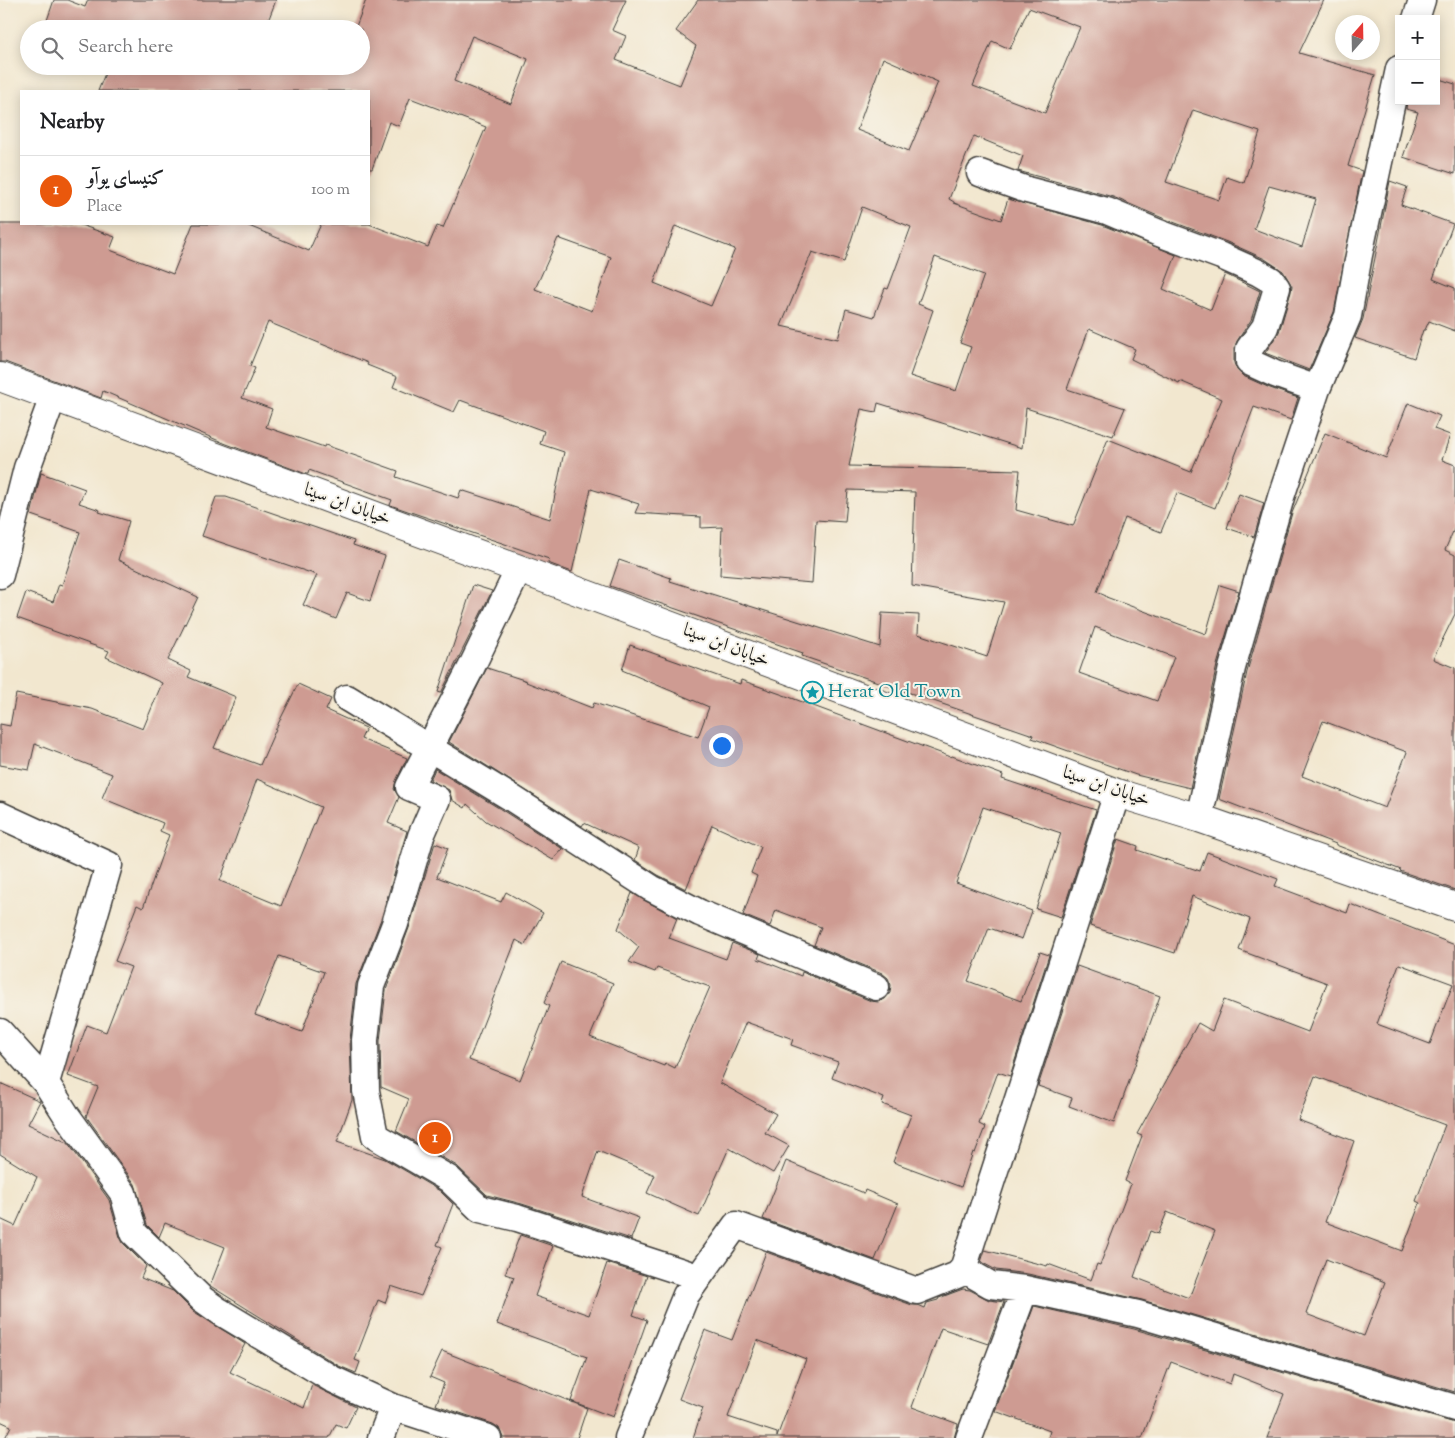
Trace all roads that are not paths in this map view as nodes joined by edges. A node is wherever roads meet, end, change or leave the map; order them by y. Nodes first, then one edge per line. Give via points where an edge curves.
1 (1422, 0) edge
2 (1417, 15) edge
3 (1395, 88) edge
4 (980, 173) dead end
5 (0, 377) edge
6 (1317, 389) junction
7 (53, 397) junction
8 (519, 568) junction
9 (0, 575) edge
10 (347, 698) dead end
11 (431, 747) junction
12 (1117, 793) junction
13 (0, 815) edge
14 (1199, 818) junction
15 (1455, 907) edge
16 (876, 986) dead end
17 (0, 1032) edge
18 (46, 1083) junction
19 (963, 1268) junction
20 (698, 1276) junction
21 (1025, 1289) junction
22 (392, 1407) junction
23 (1455, 1408) edge
24 (381, 1438) edge
25 (488, 1438) edge
26 (628, 1438) edge
27 (970, 1438) edge

1 - 2 street
3 - 6 street via 1348,316
4 - 6 street via 1027,190 1107,211 1221,256 1271,280 1277,288 1273,304 1265,327 1249,349 1249,362
5 - 7 street, خیابان ابن سینا
6 - 14 street via 1281,497 1232,668
7 - 8 street, خیابان ابن سینا
7 - 9 street via 27,468
8 - 11 street
8 - 12 street, خیابان ابن سینا
10 - 11 street
11 - 16 street via 651,888 700,913
11 - 20 street via 410,787 437,799 421,836 395,924 371,986 364,1040 366,1091 375,1136 450,1180 480,1209
12 - 14 street, خیابان ابن سینا
12 - 19 street
13 - 18 street via 109,865
14 - 15 street, خیابان ابن سینا
17 - 18 street
18 - 22 street via 123,1193 134,1233 202,1299 332,1379
19 - 20 street via 957,1275 917,1291 736,1224
19 - 21 street via 991,1285
20 - 26 street via 686,1295
21 - 23 street via 1138,1314
21 - 27 street
22 - 24 street
22 - 25 street

